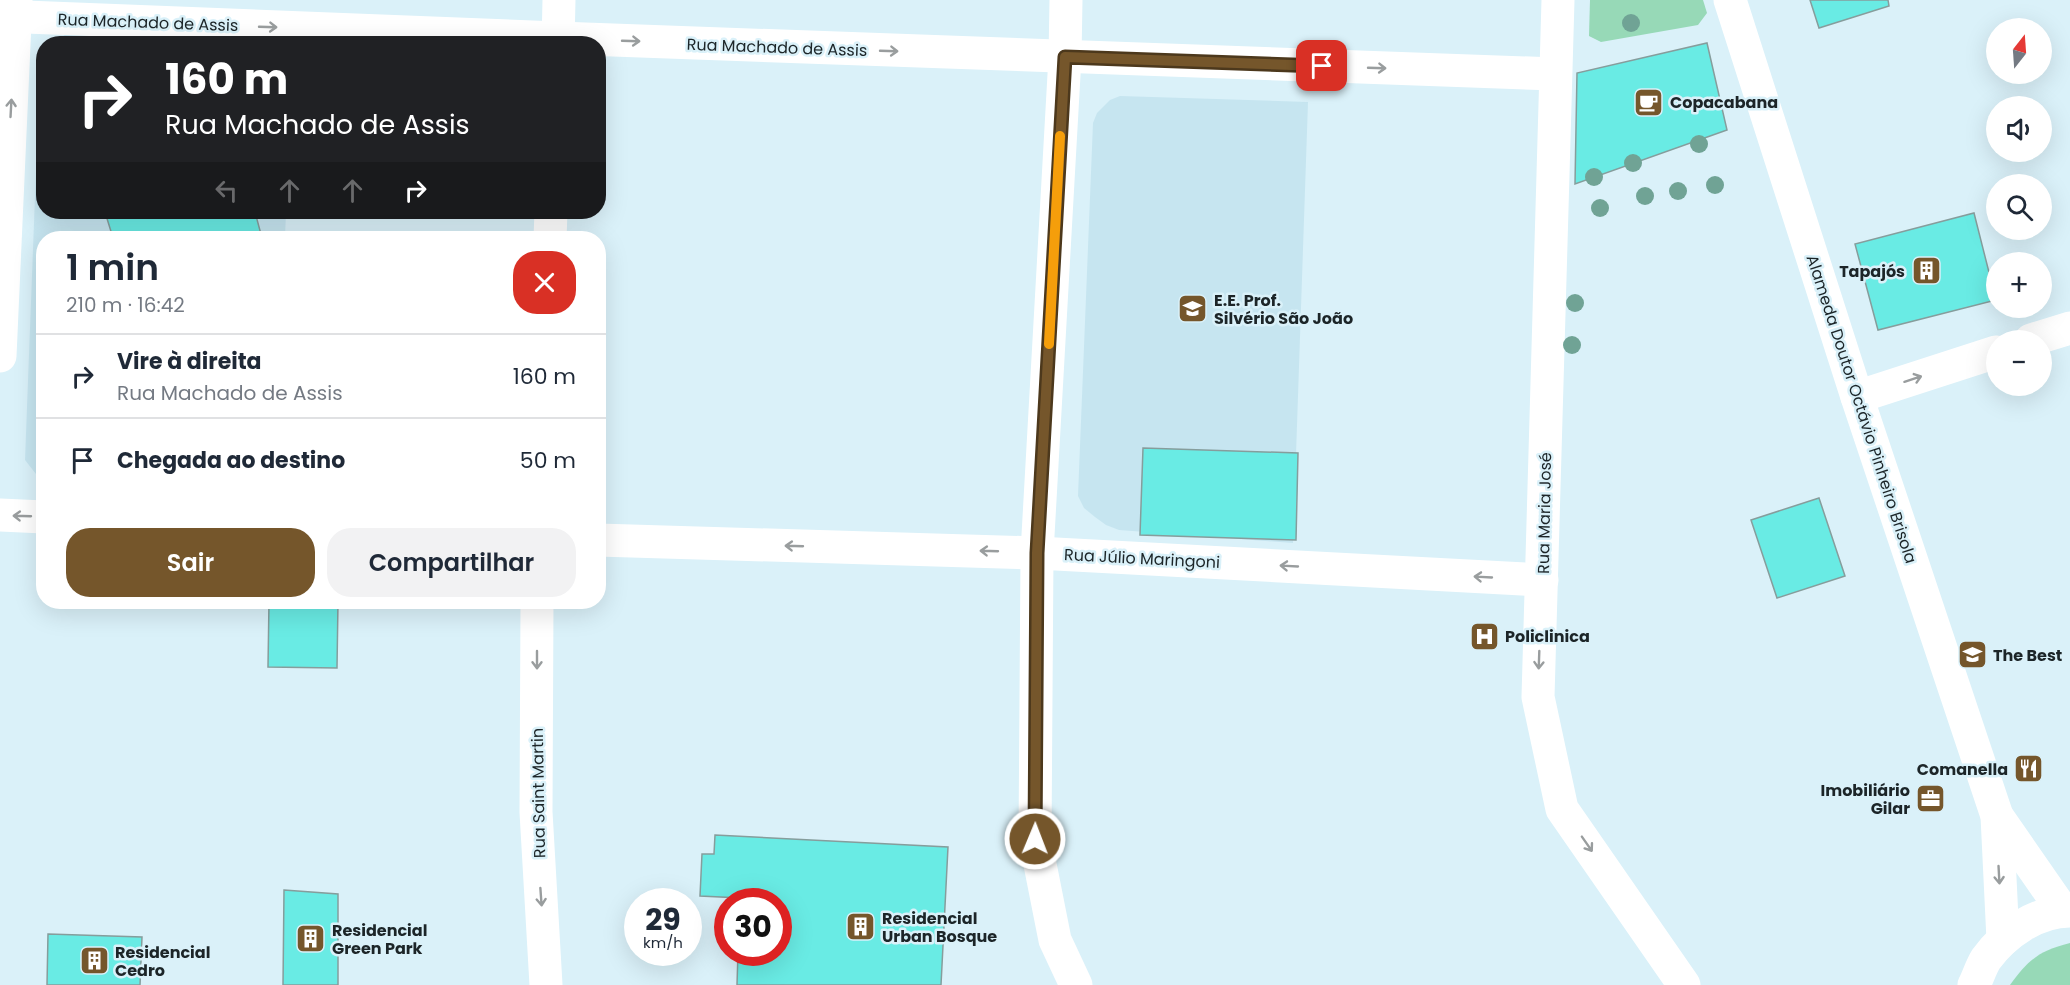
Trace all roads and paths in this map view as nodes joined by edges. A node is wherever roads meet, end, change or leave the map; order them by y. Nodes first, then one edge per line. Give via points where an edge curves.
1 (560, 0) edge
2 (1066, 0) edge
3 (1558, 0) edge
4 (1730, 0) edge
5 (11, 11) edge
6 (467, 36) edge
7 (558, 36) edge
8 (606, 43) edge
9 (1065, 57) junction
10 (1555, 74) junction
11 (2070, 328) edge
12 (2052, 334) edge
13 (1986, 355) edge
14 (0, 356) edge
15 (1857, 397) junction
16 (0, 515) edge
17 (36, 517) edge
18 (606, 540) edge
19 (1037, 553) junction
20 (1542, 580) junction
21 (537, 609) edge
22 (1996, 816) junction
23 (2066, 911) edge
24 (2003, 940) junction
25 (546, 985) edge
26 (1076, 985) edge
27 (1684, 985) edge
28 (1974, 985) edge

1 - 7 street
2 - 9 street
3 - 10 street, Rua Maria José
4 - 15 street, Alameda Doutor Octávio Pinheiro Brisola
5 -> 6 street, Rua Machado de Assis
14 -> 5 street
8 -> 9 street, Rua Machado de Assis
9 -> 10 street, Rua Machado de Assis
9 - 19 street
10 - 20 street, Rua Maria José
11 - 12 street
15 -> 13 street
15 - 22 street, Alameda Doutor Octávio Pinheiro Brisola
17 -> 16 street
19 -> 18 street, Rua Júlio Maringoni
20 -> 19 street, Rua Júlio Maringoni
19 - 26 street via 1035,839 1055,940
20 -> 27 street, Rua Maria José via 1538,697 1562,809
21 -> 25 street, Rua Saint Martin via 536,812
22 - 23 street, Alameda Doutor Octávio Pinheiro Brisola
22 -> 24 street, Alameda Doutor Octávio Pinheiro Brisola
23 - 24 street, Alameda Doutor Octávio Pinheiro Brisola via 2030,921
24 - 28 street, Alameda Doutor Octávio Pinheiro Brisola via 1985,961

